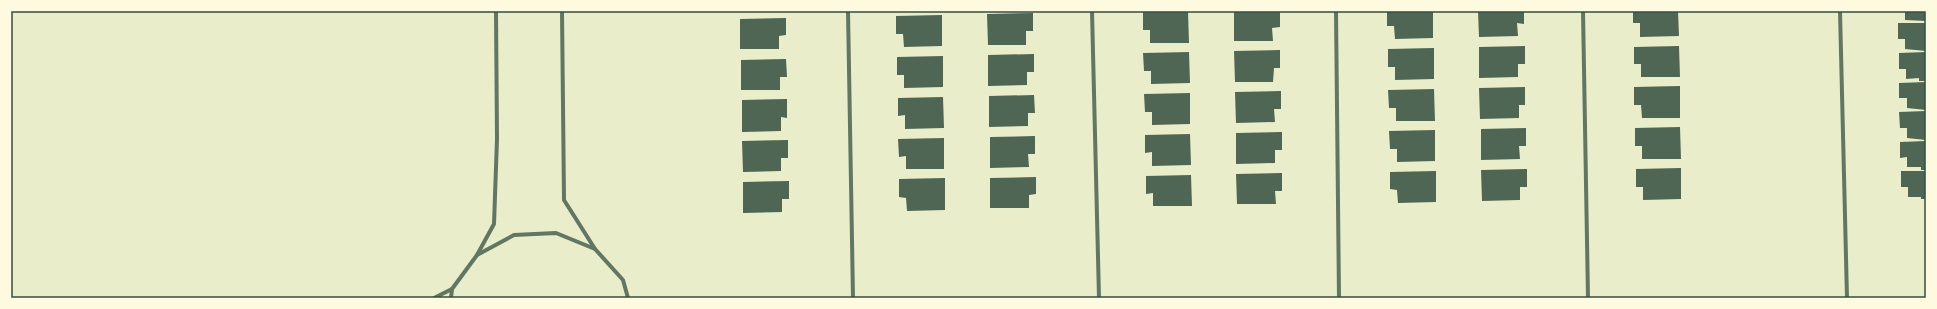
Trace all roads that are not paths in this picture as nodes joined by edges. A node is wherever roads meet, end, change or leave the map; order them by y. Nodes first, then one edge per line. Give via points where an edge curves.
1 (496, 11) edge
2 (562, 11) edge
3 (848, 11) edge
4 (1092, 11) edge
5 (1336, 11) edge
6 (1583, 11) edge
7 (1840, 11) edge
8 (595, 249) junction
9 (477, 255) junction
10 (452, 289) junction
11 (434, 298) edge
12 (451, 298) edge
13 (628, 298) edge
14 (853, 298) edge
15 (1099, 298) edge
16 (1339, 298) edge
17 (1588, 298) edge
18 (1847, 298) edge

1 - 9 street via 497,139 494,224
2 - 8 street via 564,200
3 - 14 street
4 - 15 street
5 - 16 street
6 - 17 street
7 - 18 street
8 - 9 street via 556,233 514,235
8 - 13 street via 623,280
9 - 10 street
10 - 11 street
10 - 12 street

